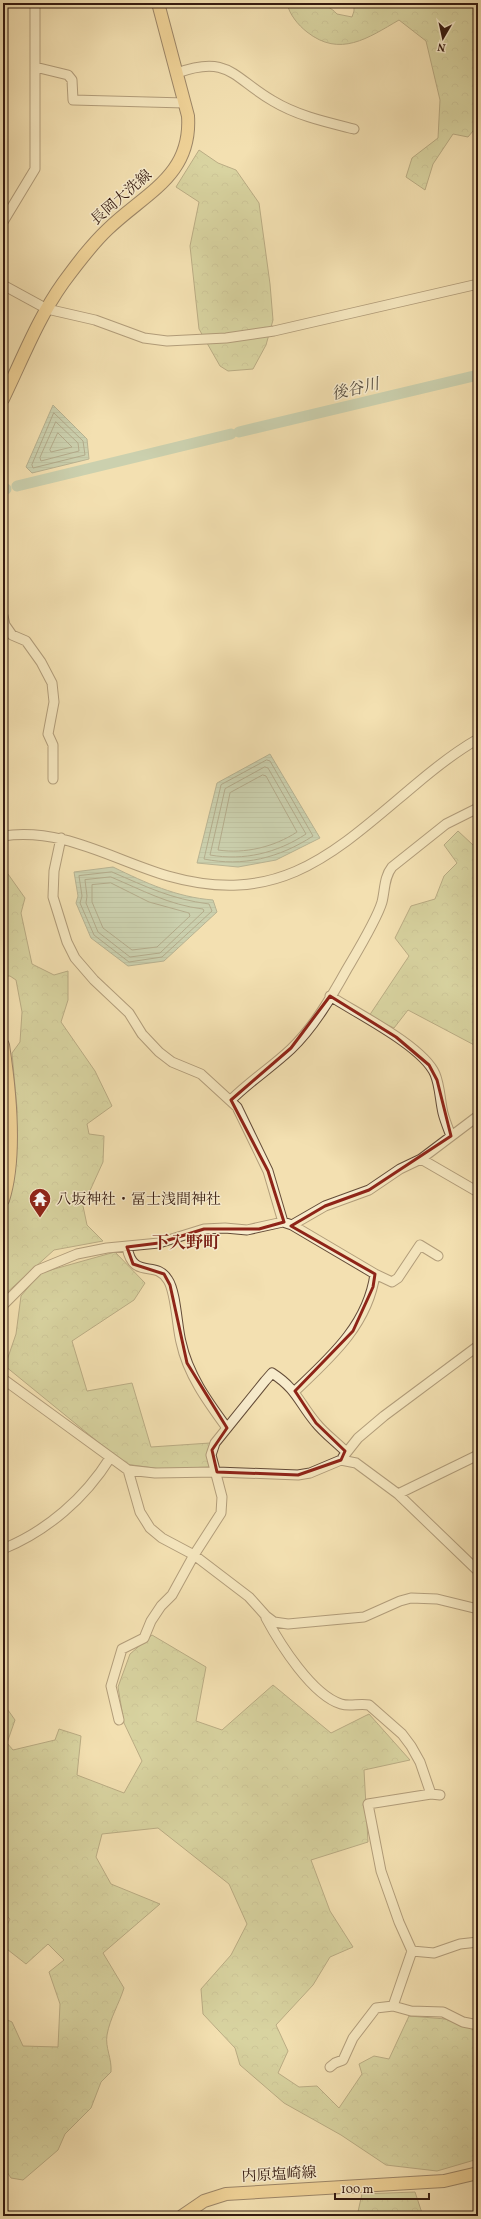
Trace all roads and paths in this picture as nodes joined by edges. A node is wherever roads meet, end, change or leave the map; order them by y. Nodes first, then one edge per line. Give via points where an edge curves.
1 (35, 3) edge
2 (158, 3) edge
3 (35, 67) junction
4 (177, 73) junction
5 (185, 103) junction
6 (354, 129) dead end
7 (3, 222) edge
8 (478, 284) edge
9 (3, 285) edge
10 (47, 309) junction
11 (3, 399) edge
12 (3, 616) edge
13 (478, 739) edge
14 (53, 779) dead end
15 (478, 808) edge
16 (3, 836) edge
17 (61, 838) junction
18 (330, 996) junction
19 (3, 1045) edge
20 (231, 1100) junction
21 (478, 1116) edge
22 (451, 1136) junction
23 (421, 1158) junction
24 (478, 1192) edge
25 (3, 1200) edge
26 (288, 1224) junction
27 (126, 1247) junction
28 (438, 1256) dead end
29 (375, 1274) junction
30 (3, 1304) edge
31 (478, 1346) edge
32 (3, 1379) edge
33 (295, 1391) junction
34 (227, 1428) junction
35 (478, 1455) edge
36 (343, 1456) junction
37 (110, 1458) junction
38 (128, 1470) junction
39 (216, 1472) junction
40 (398, 1494) junction
41 (3, 1549) edge
42 (194, 1555) junction
43 (478, 1571) edge
44 (478, 1608) edge
45 (266, 1616) junction
46 (119, 1720) dead end
47 (478, 1942) edge
48 (412, 1951) junction
49 (393, 2006) junction
50 (478, 2025) edge
51 (330, 2067) dead end
52 (478, 2173) edge
53 (3, 2213) edge
54 (6, 2216) edge
55 (182, 2216) edge

1 - 3 street
2 - 4 main road, 長岡大洗線
3 - 5 street via 68,75 72,80 73,100
3 - 7 street via 35,169
4 - 5 main road, 長岡大洗線
4 - 6 street via 202,66 222,67 236,74 272,101 289,109
5 - 10 main road, 長岡大洗線 via 188,135 178,165 166,180 108,229 83,256
8 - 10 street via 274,331 226,338 155,340 128,334 95,320
9 - 10 street
10 - 11 main road, 長岡大洗線
12 - 14 street via 12,636 26,641 52,683 54,702 48,734 53,745
13 - 17 street via 442,763 332,853 302,870 271,880 241,885 198,883 160,874
15 - 18 street via 446,824 392,867 382,902 347,970
16 - 17 street via 26,834
17 - 20 street via 54,871 54,897 67,942 75,958 94,980 130,1013 142,1034 159,1052 172,1062 201,1074
18 - 20 street via 292,1048 250,1081
18 - 22 street via 396,1037 429,1065 437,1080 443,1114
19 - 25 main road via 10,1098 7,1185
20 - 26 street via 245,1122 268,1171
21 - 22 street
22 - 23 street
23 - 24 street
23 - 26 street via 369,1190 325,1206
26 - 27 street via 259,1229 204,1229 159,1243
26 - 29 street
27 - 30 street via 93,1250 47,1265
27 - 34 street via 133,1264 158,1271 168,1280 187,1363 210,1405
28 - 29 street via 420,1246 395,1281
29 - 33 street via 373,1287 353,1331
31 - 36 street via 384,1416
32 - 37 street via 86,1437
33 - 34 street via 272,1373
33 - 36 street via 316,1423
34 - 39 street via 212,1450
35 - 40 street
36 - 39 street via 310,1473 298,1476
36 - 40 street via 365,1467
37 - 38 street
37 - 41 street via 98,1478 71,1506 26,1539
38 - 39 street via 155,1473
38 - 42 street via 140,1512 150,1528 162,1538
39 - 42 street via 222,1497 221,1514
40 - 43 street
42 - 45 street via 249,1597
42 - 46 street via 172,1596 151,1621 144,1638 122,1649 112,1686
44 - 45 street via 422,1598 400,1601 364,1617 288,1624 274,1622
45 - 48 street via 311,1685 340,1704 368,1705 402,1734 416,1755 436,1795 368,1804 381,1871
47 - 48 street via 460,1944 434,1953
48 - 49 street
49 - 50 street via 411,2011 443,2012 463,2022
49 - 51 street via 376,2008 353,2038 344,2060 335,2062
52 - 55 main road, 内原塩崎線 via 444,2181 226,2194 204,2201
53 - 54 street

